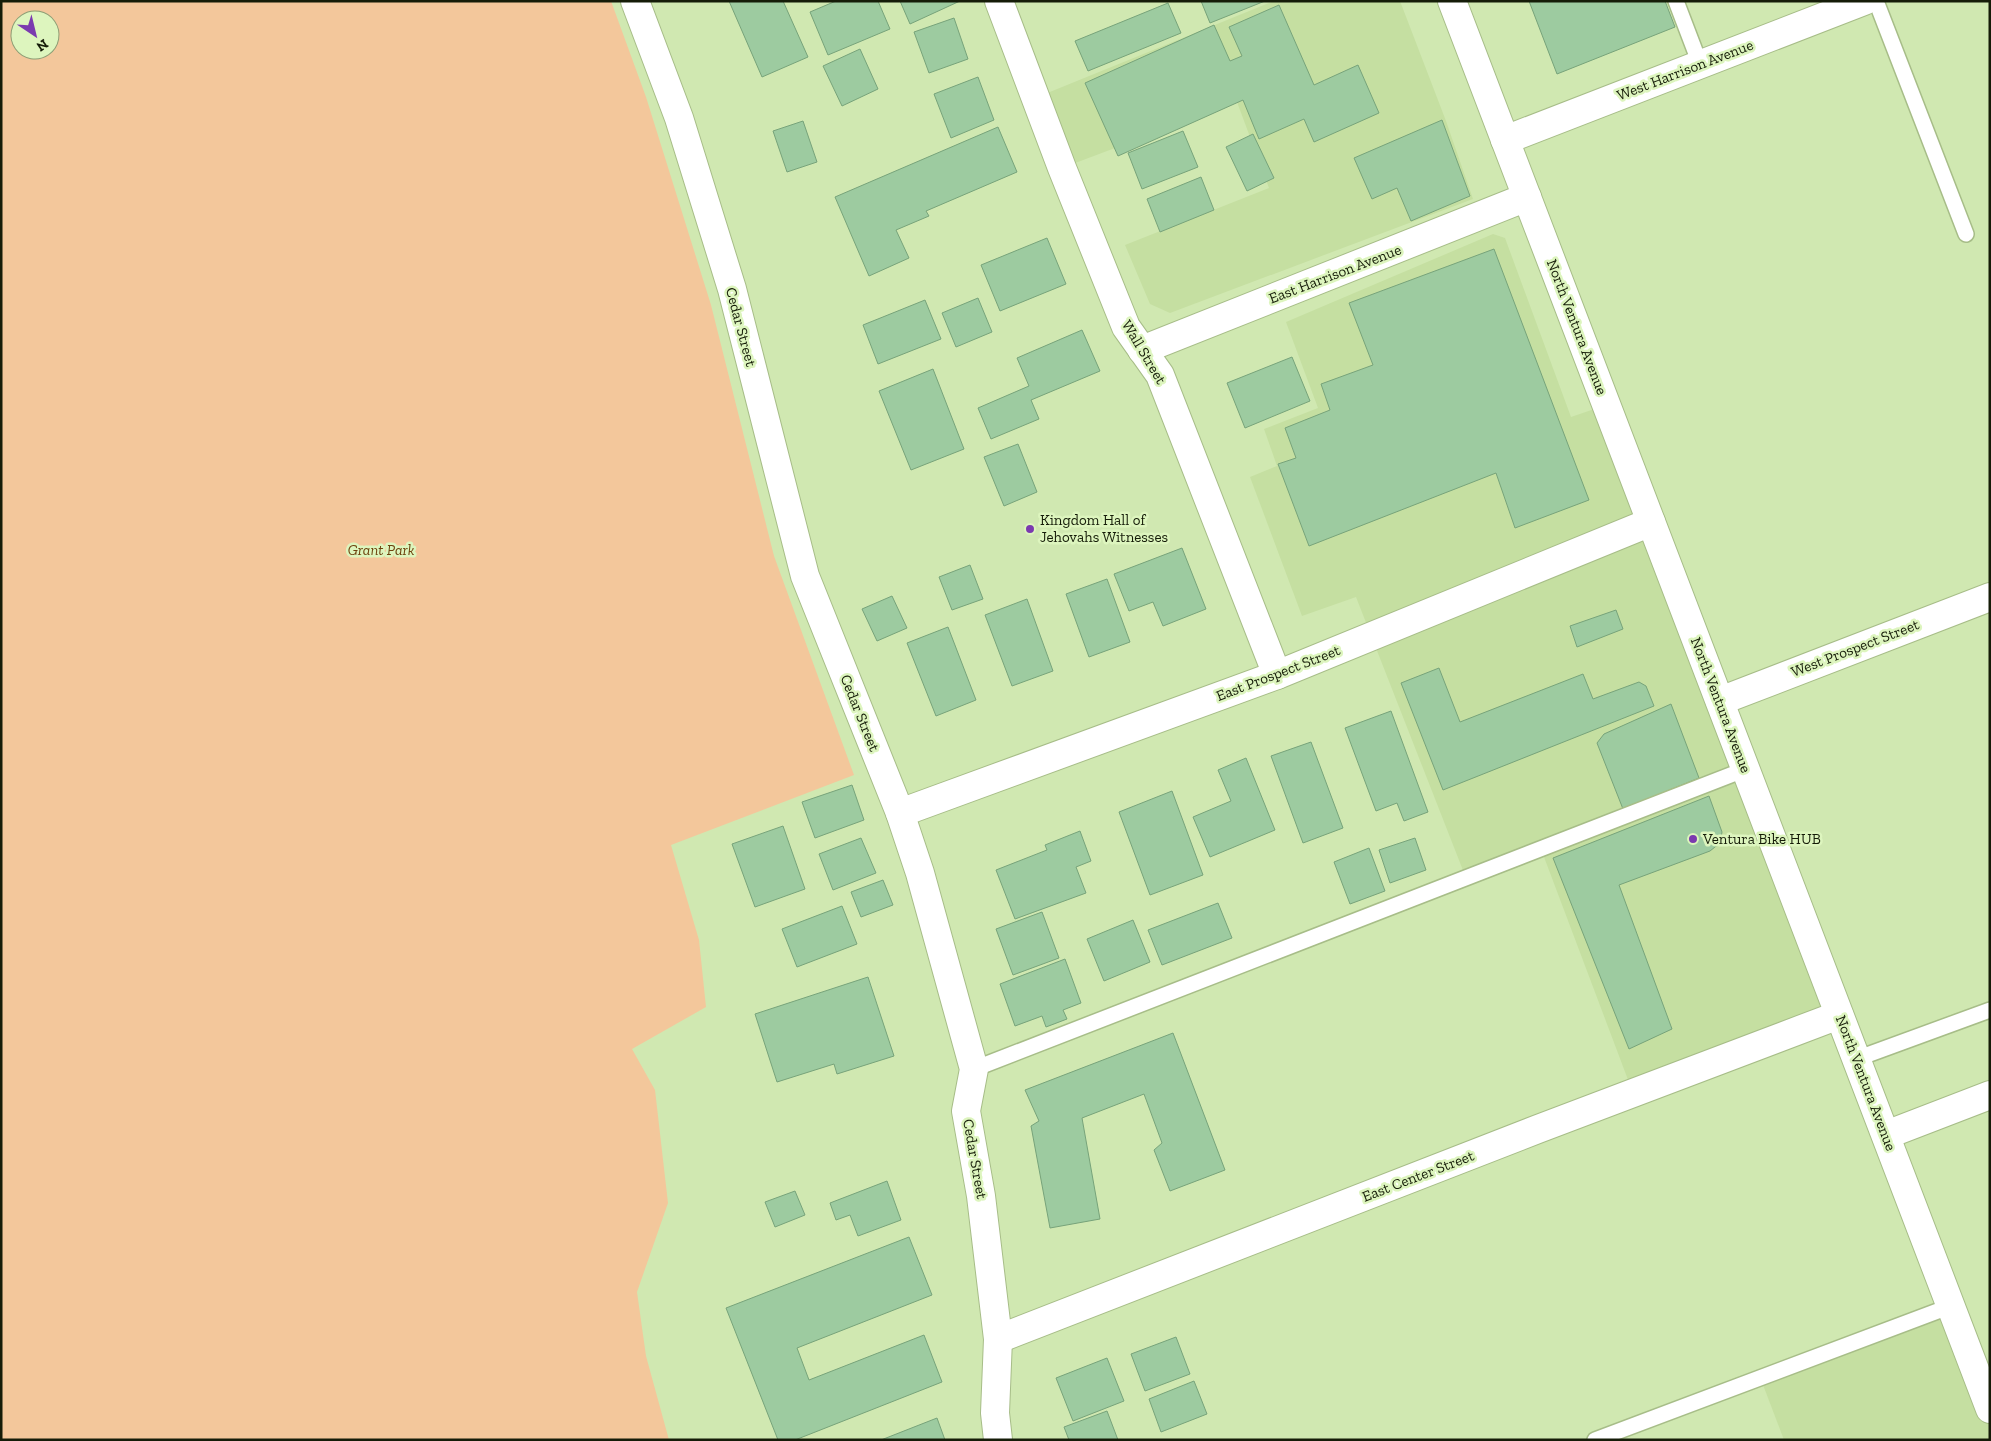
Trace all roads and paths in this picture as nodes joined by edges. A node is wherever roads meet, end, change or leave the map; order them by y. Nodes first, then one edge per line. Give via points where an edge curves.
1 (635, 1) edge
2 (999, 1) edge
3 (1452, 1) edge
4 (1676, 1) edge
5 (1864, 1) edge
6 (1876, 1) edge
7 (1700, 64) junction
8 (1505, 140) junction
9 (1527, 197) junction
10 (1966, 234) dead end
11 (1142, 350) junction
12 (1651, 522) junction
13 (1990, 597) edge
14 (1276, 675) junction
15 (1720, 701) junction
16 (1746, 769) junction
17 (900, 813) junction
18 (1990, 1010) edge
19 (1839, 1015) junction
20 (1856, 1059) junction
21 (974, 1069) junction
22 (1990, 1095) edge
23 (1886, 1135) junction
24 (1951, 1306) junction
25 (998, 1339) junction
26 (1990, 1409) edge
27 (998, 1440) edge
28 (1595, 1440) edge

1 - 17 street, Cedar Street via 678,118 732,289 805,576
2 - 11 street, Wall Street via 1126,327
3 - 8 street, North Ventura Avenue
4 - 7 lane
5 - 7 street, West Harrison Avenue
6 - 10 lane
7 - 8 street, West Harrison Avenue
8 - 9 street, North Ventura Avenue
9 - 11 street, East Harrison Avenue
9 - 12 street, North Ventura Avenue
11 - 14 street, Wall Street via 1160,374
12 - 14 street, East Prospect Street
12 - 15 street, North Ventura Avenue
13 - 15 street, West Prospect Street
14 - 17 street, East Prospect Street
15 - 16 street, North Ventura Avenue
16 - 19 street, North Ventura Avenue
16 - 21 lane
17 - 21 street, Cedar Street via 920,873
18 - 20 lane
19 - 20 street, North Ventura Avenue
19 - 25 street, East Center Street
20 - 23 street, North Ventura Avenue
21 - 25 street, Cedar Street via 966,1111 983,1204
22 - 23 street
23 - 24 street, North Ventura Avenue
24 - 26 street, North Ventura Avenue
24 - 28 lane
25 - 27 street, Cedar Street via 995,1413

